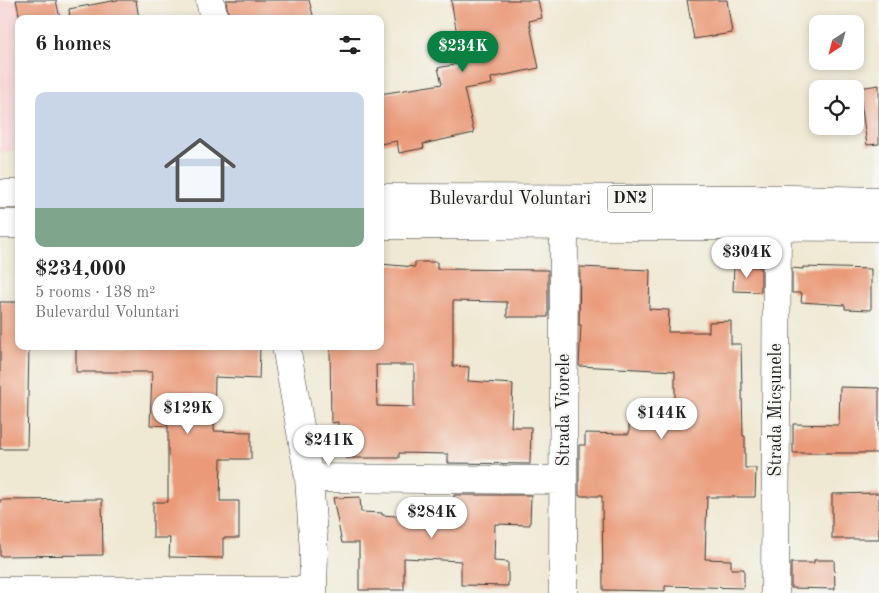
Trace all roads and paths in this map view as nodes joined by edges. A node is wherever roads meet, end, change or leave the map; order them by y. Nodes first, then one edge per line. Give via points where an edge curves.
1 (210, 0) edge
2 (213, 15) edge
3 (0, 194) edge
4 (15, 194) edge
5 (384, 198) edge
6 (879, 201) edge
7 (0, 224) edge
8 (15, 224) edge
9 (384, 225) edge
10 (564, 226) junction
11 (777, 226) junction
12 (879, 226) edge
13 (287, 350) edge
14 (309, 478) junction
15 (564, 480) junction
16 (0, 590) edge
17 (314, 592) edge
18 (563, 593) edge
19 (775, 593) edge

1 - 2 main road
3 - 4 main road
5 - 6 main road, Bulevardul Voluntari / DN2
7 - 8 main road
9 - 10 main road, Bulevardul Voluntari / DN2
10 - 11 main road, Bulevardul Voluntari / DN2
10 - 15 main road, Strada Viorele
11 - 12 main road, Bulevardul Voluntari / DN2
11 - 19 main road, Strada Micșunele
13 - 14 main road
14 - 15 main road
14 - 17 main road
15 - 18 main road, Strada Viorele
16 - 17 main road

